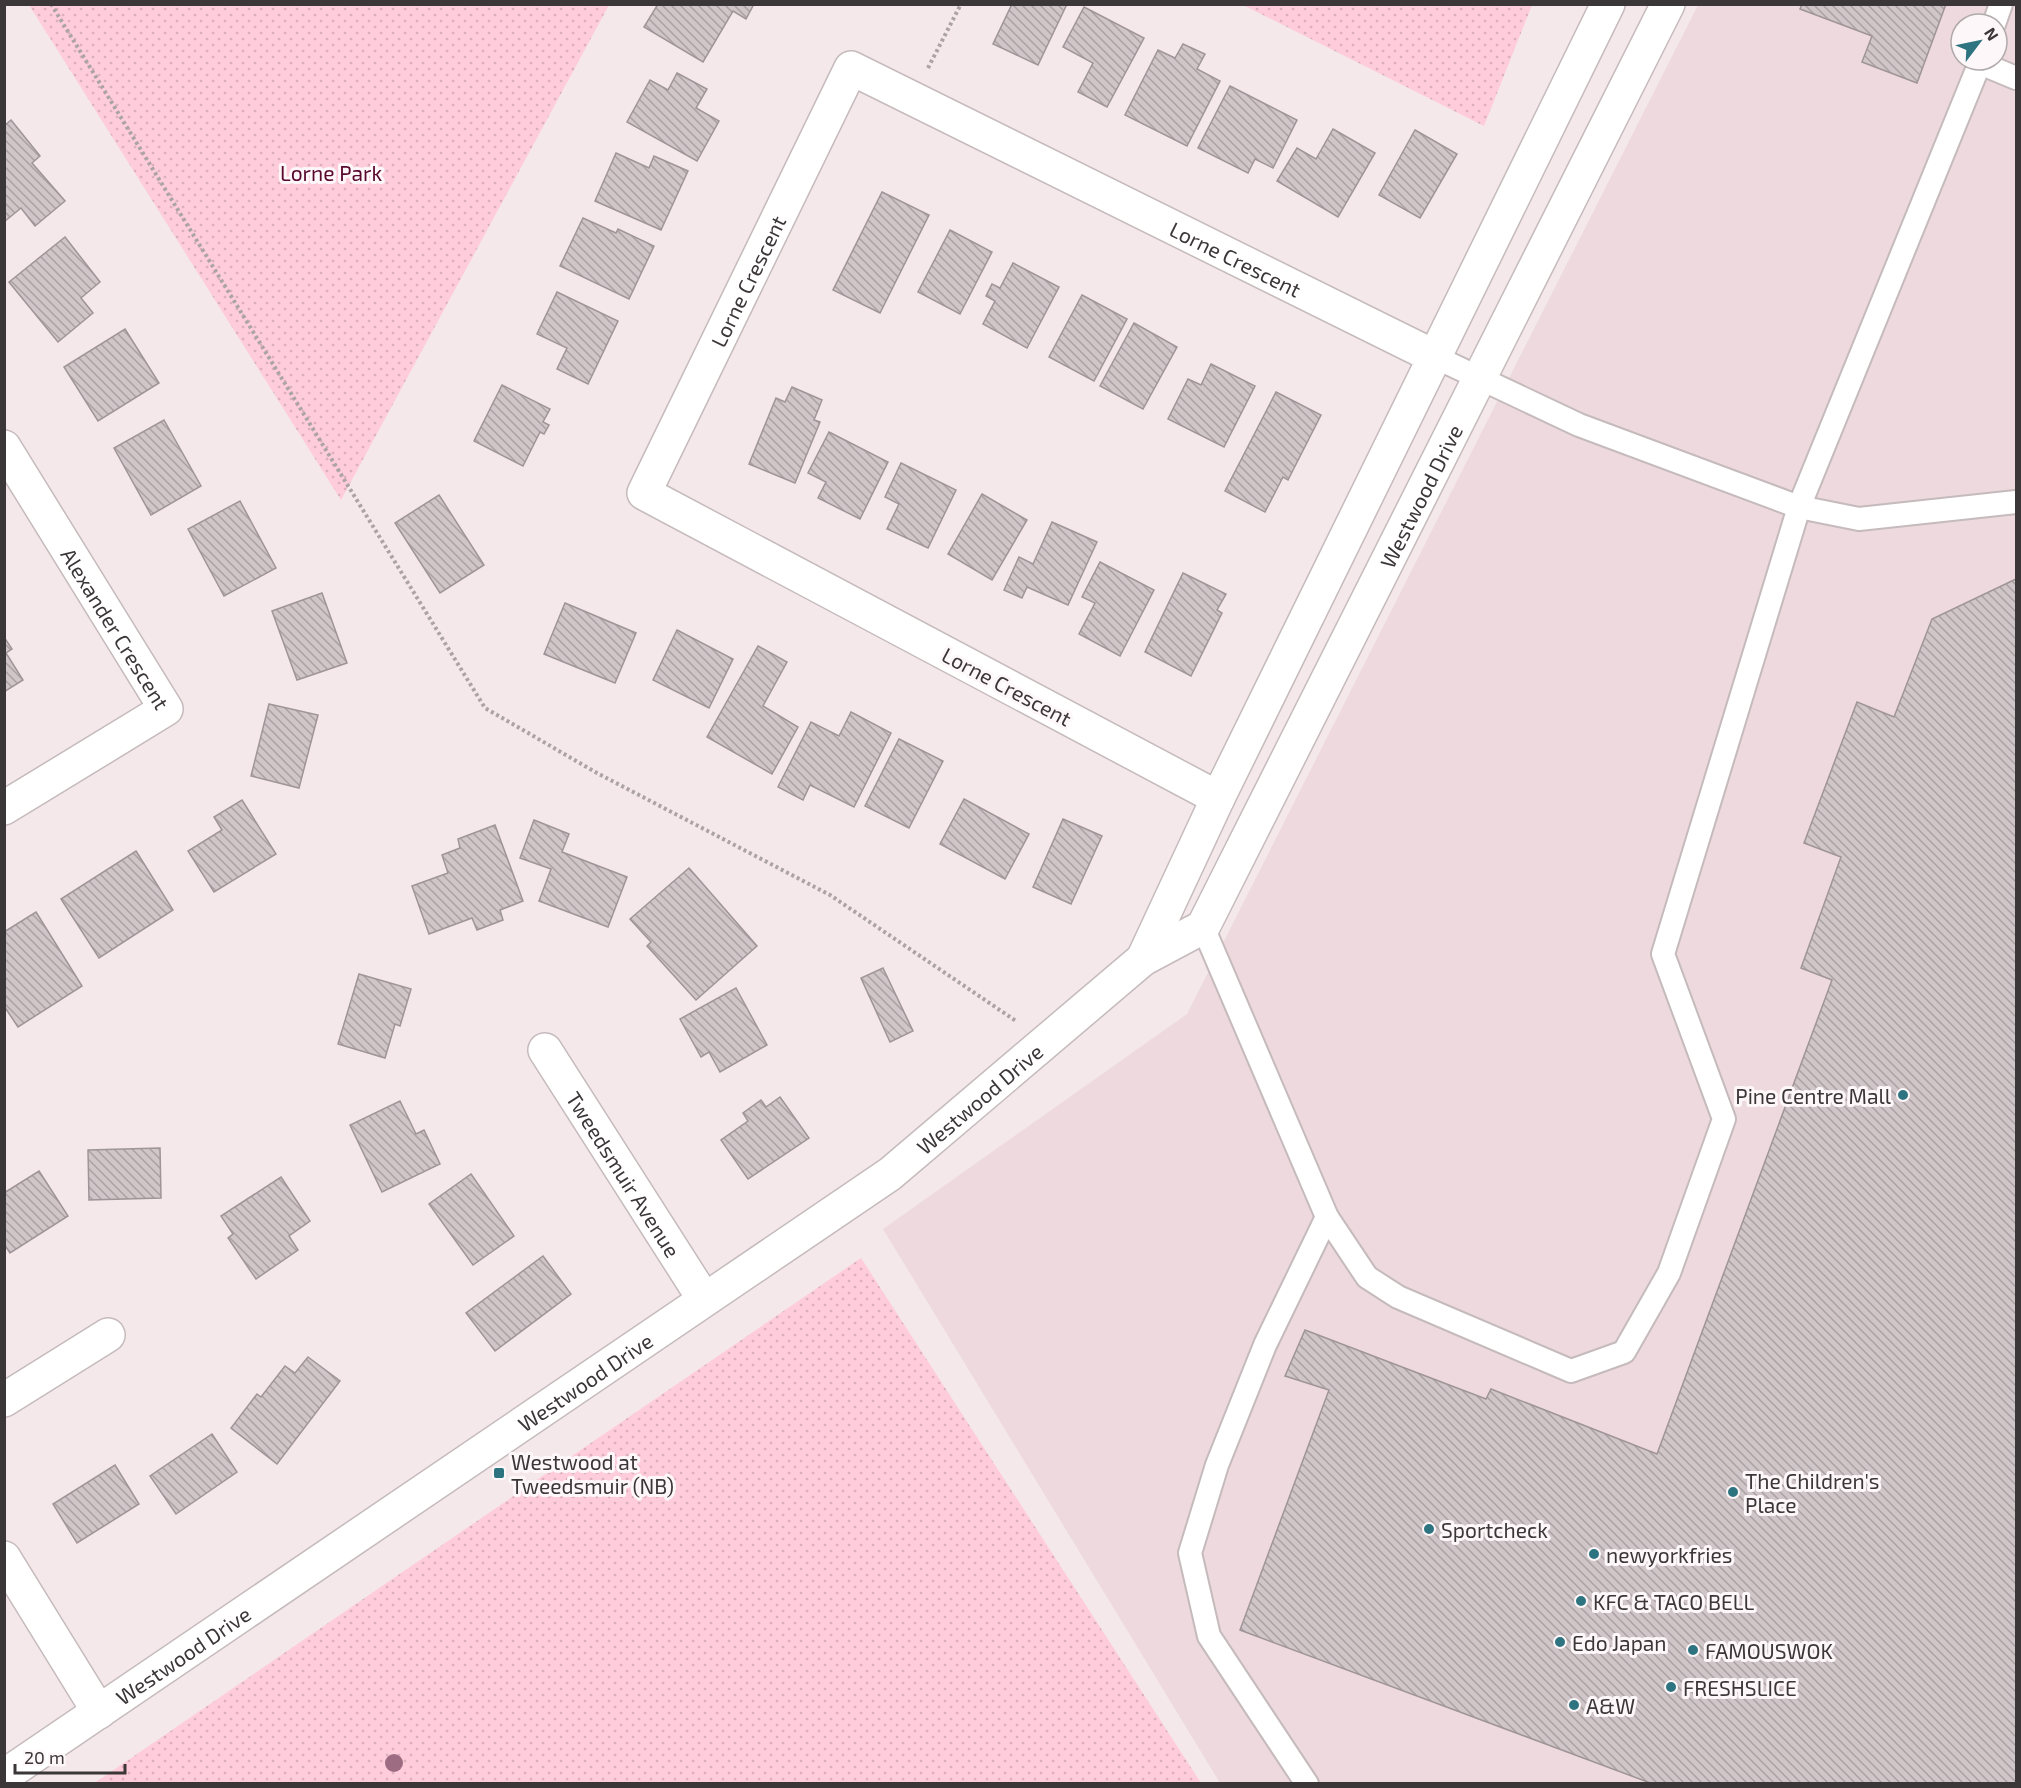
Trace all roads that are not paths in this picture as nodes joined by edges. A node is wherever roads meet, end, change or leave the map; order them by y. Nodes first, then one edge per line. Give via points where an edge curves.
1 (1608, 4) edge
2 (1668, 4) edge
3 (1976, 72) edge
4 (1435, 357) junction
5 (1479, 379) junction
6 (4, 447) edge
7 (2016, 502) edge
8 (1799, 507) junction
9 (1218, 798) junction
10 (4, 808) edge
11 (1203, 927) junction
12 (1143, 959) junction
13 (545, 1050) dead end
14 (1327, 1217) junction
15 (704, 1299) junction
16 (108, 1335) dead end
17 (4, 1400) edge
18 (4, 1558) edge
19 (99, 1712) junction
20 (4, 1776) edge
21 (1307, 1784) edge

1 - 4 street, Westwood Drive
2 - 5 street, Westwood Drive
3 - 8 lane
4 - 5 lane
4 - 9 street, Westwood Drive
4 - 9 street, Lorne Crescent via 851,68 644,493
5 - 8 lane via 1579,425
5 - 11 street, Westwood Drive
6 - 10 street, Alexander Crescent via 166,709
7 - 8 lane via 1859,519
8 - 14 lane via 1663,954 1724,1119 1669,1273 1624,1352 1571,1371 1398,1297 1367,1277
9 - 12 street, Westwood Drive
11 - 12 street, Westwood Drive
11 - 14 lane
12 - 15 street, Westwood Drive via 890,1174
13 - 15 street, Tweedsmuir Avenue
14 - 21 lane via 1265,1345 1217,1465 1190,1553 1209,1636
15 - 19 street, Westwood Drive
16 - 17 street
18 - 19 street
19 - 20 street, Westwood Drive

